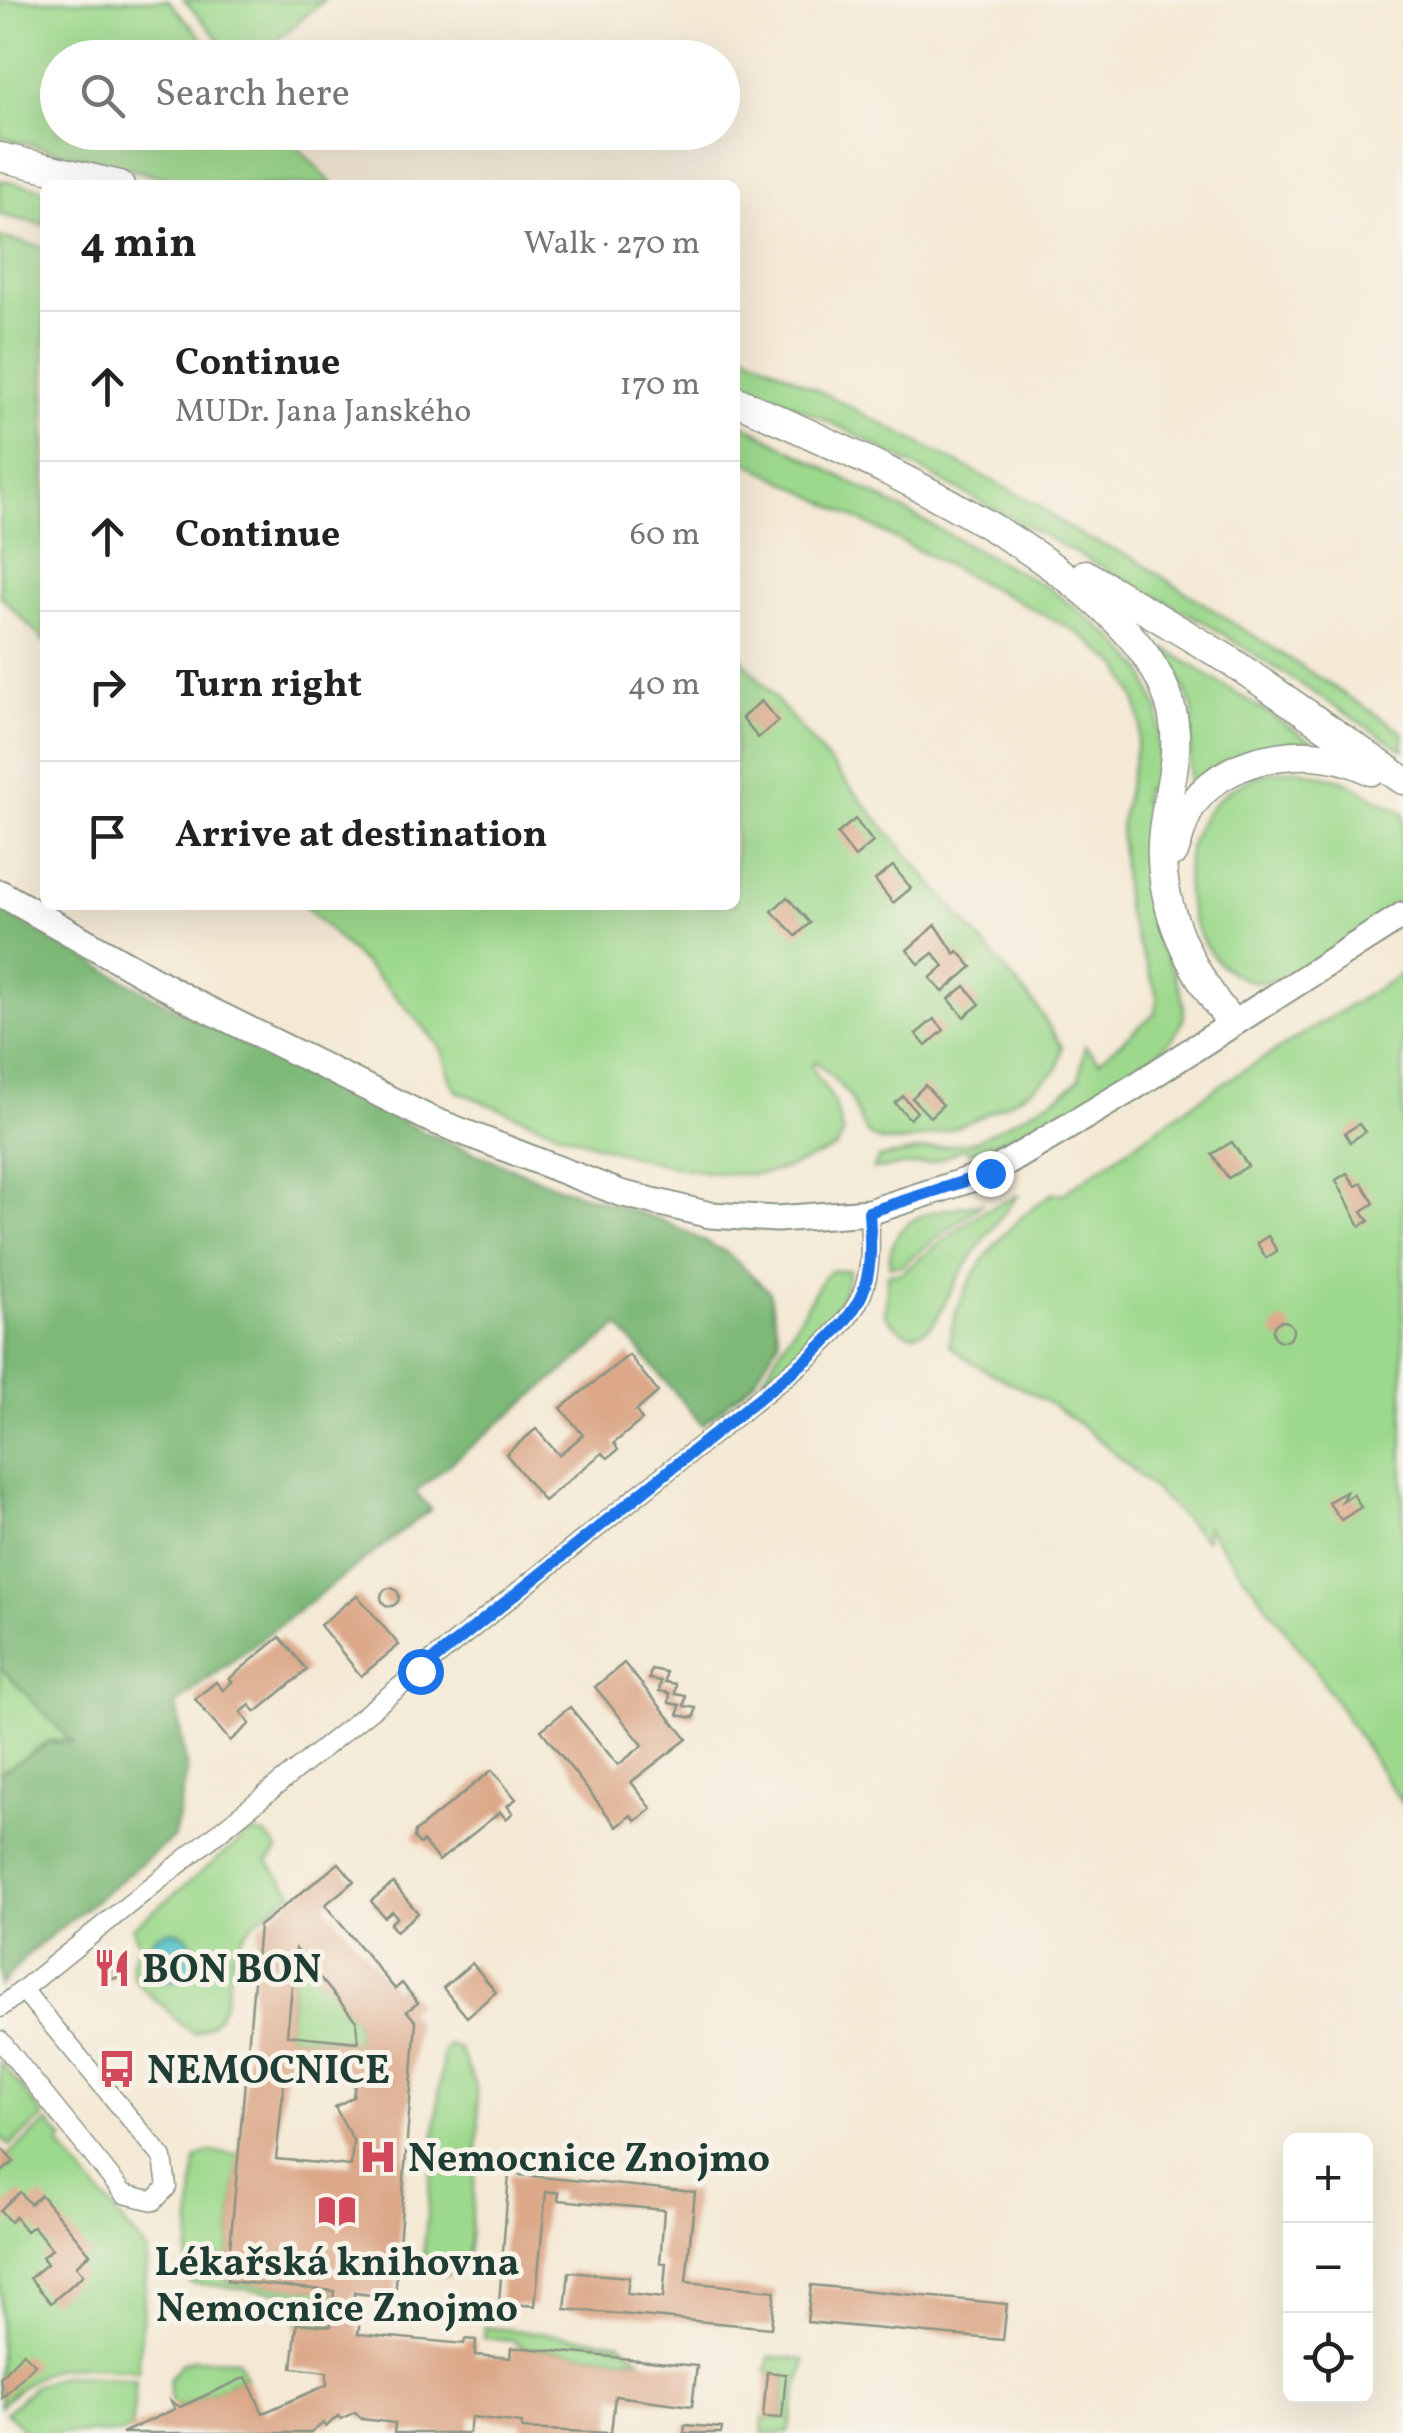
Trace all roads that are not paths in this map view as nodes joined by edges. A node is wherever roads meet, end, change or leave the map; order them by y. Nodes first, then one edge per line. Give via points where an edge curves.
1 (0, 157) edge
2 (99, 180) edge
3 (740, 402) edge
4 (973, 517) junction
5 (1403, 780) edge
6 (1403, 789) edge
7 (1166, 872) junction
8 (0, 892) edge
9 (1403, 915) edge
10 (1232, 1024) junction
11 (869, 1212) junction
12 (23, 1990) junction
13 (0, 2008) edge
14 (0, 2040) edge

1 - 2 main road
3 - 4 main road
4 - 5 main road via 1001,526 1229,660
4 - 7 main road via 1096,599 1159,673 1175,725 1162,845
6 - 7 main road via 1336,759 1306,755 1256,762 1218,780 1196,800
7 - 10 main road via 1182,945
8 - 11 main road via 193,1002 430,1119 566,1174 710,1215 816,1219
9 - 10 main road
10 - 11 main road via 990,1173
11 - 12 street via 870,1267 860,1305 810,1357
12 - 13 street
12 - 14 street via 163,2158 167,2187 154,2200 124,2194

